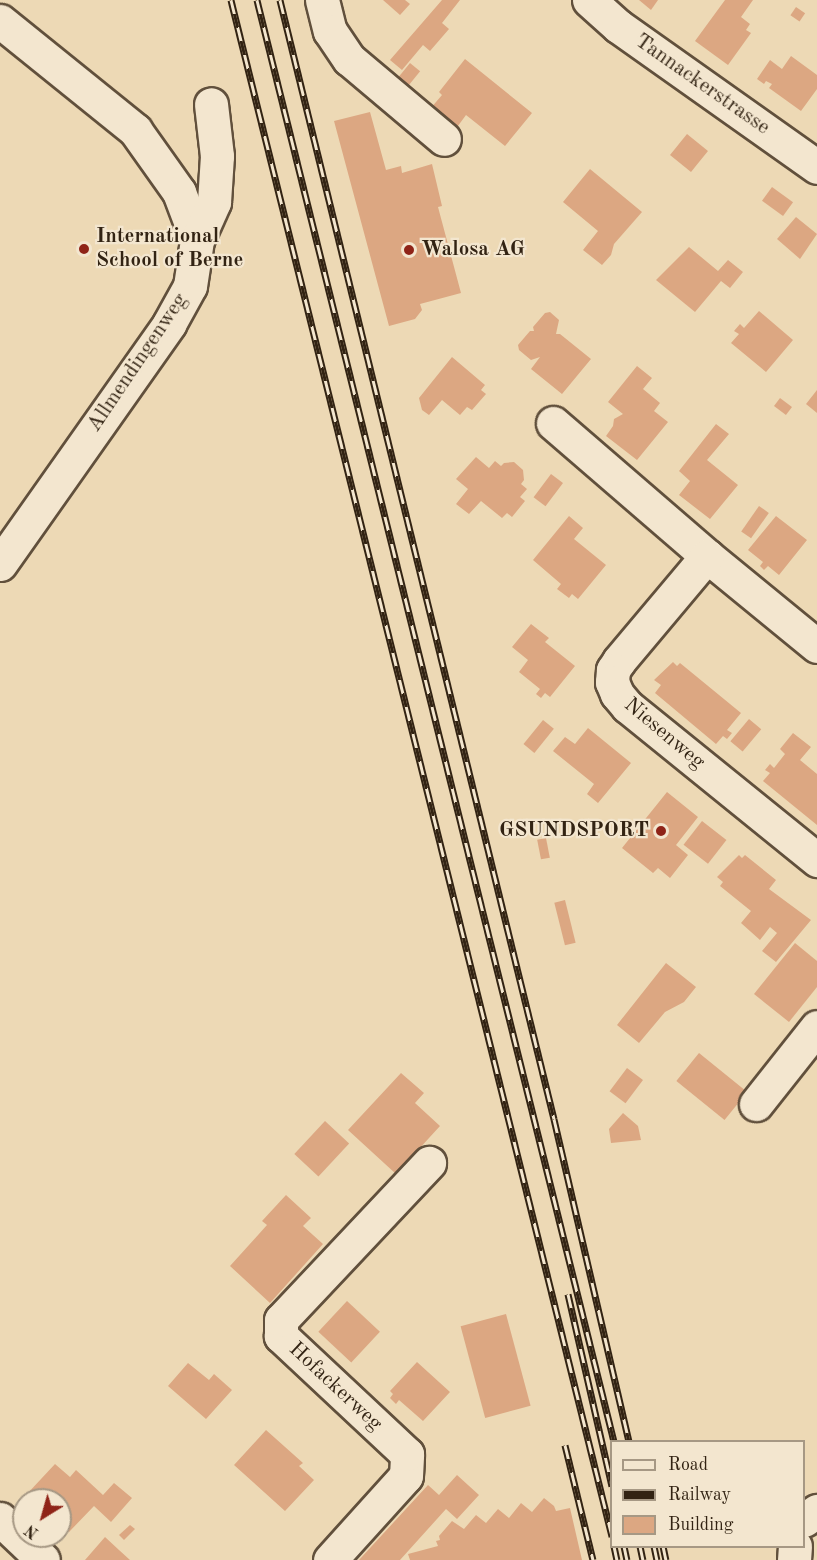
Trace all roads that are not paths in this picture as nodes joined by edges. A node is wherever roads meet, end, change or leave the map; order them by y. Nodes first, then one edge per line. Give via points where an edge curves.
1 (322, 0) edge
2 (589, 0) edge
3 (0, 21) edge
4 (211, 104) dead end
5 (444, 139) dead end
6 (817, 166) edge
7 (197, 240) junction
8 (553, 423) dead end
9 (706, 556) junction
10 (0, 564) edge
11 (817, 646) edge
12 (817, 860) edge
13 (817, 1027) edge
14 (756, 1104) dead end
15 (429, 1163) dead end
16 (0, 1519) edge
17 (43, 1560) edge
18 (330, 1560) edge

1 - 5 street via 330,31 349,59
2 - 6 street, Tannackerstrasse via 618,26
3 - 7 street via 135,130 179,192
4 - 7 street, Allmendingenweg via 217,156 214,202
7 - 10 street, Allmendingenweg via 190,286 169,324
8 - 9 street
9 - 11 street
9 - 12 street, Niesenweg via 619,660 612,682 627,706
13 - 14 street
15 - 18 street, Hofackerweg via 280,1320 281,1336 407,1454 405,1476
16 - 17 street

